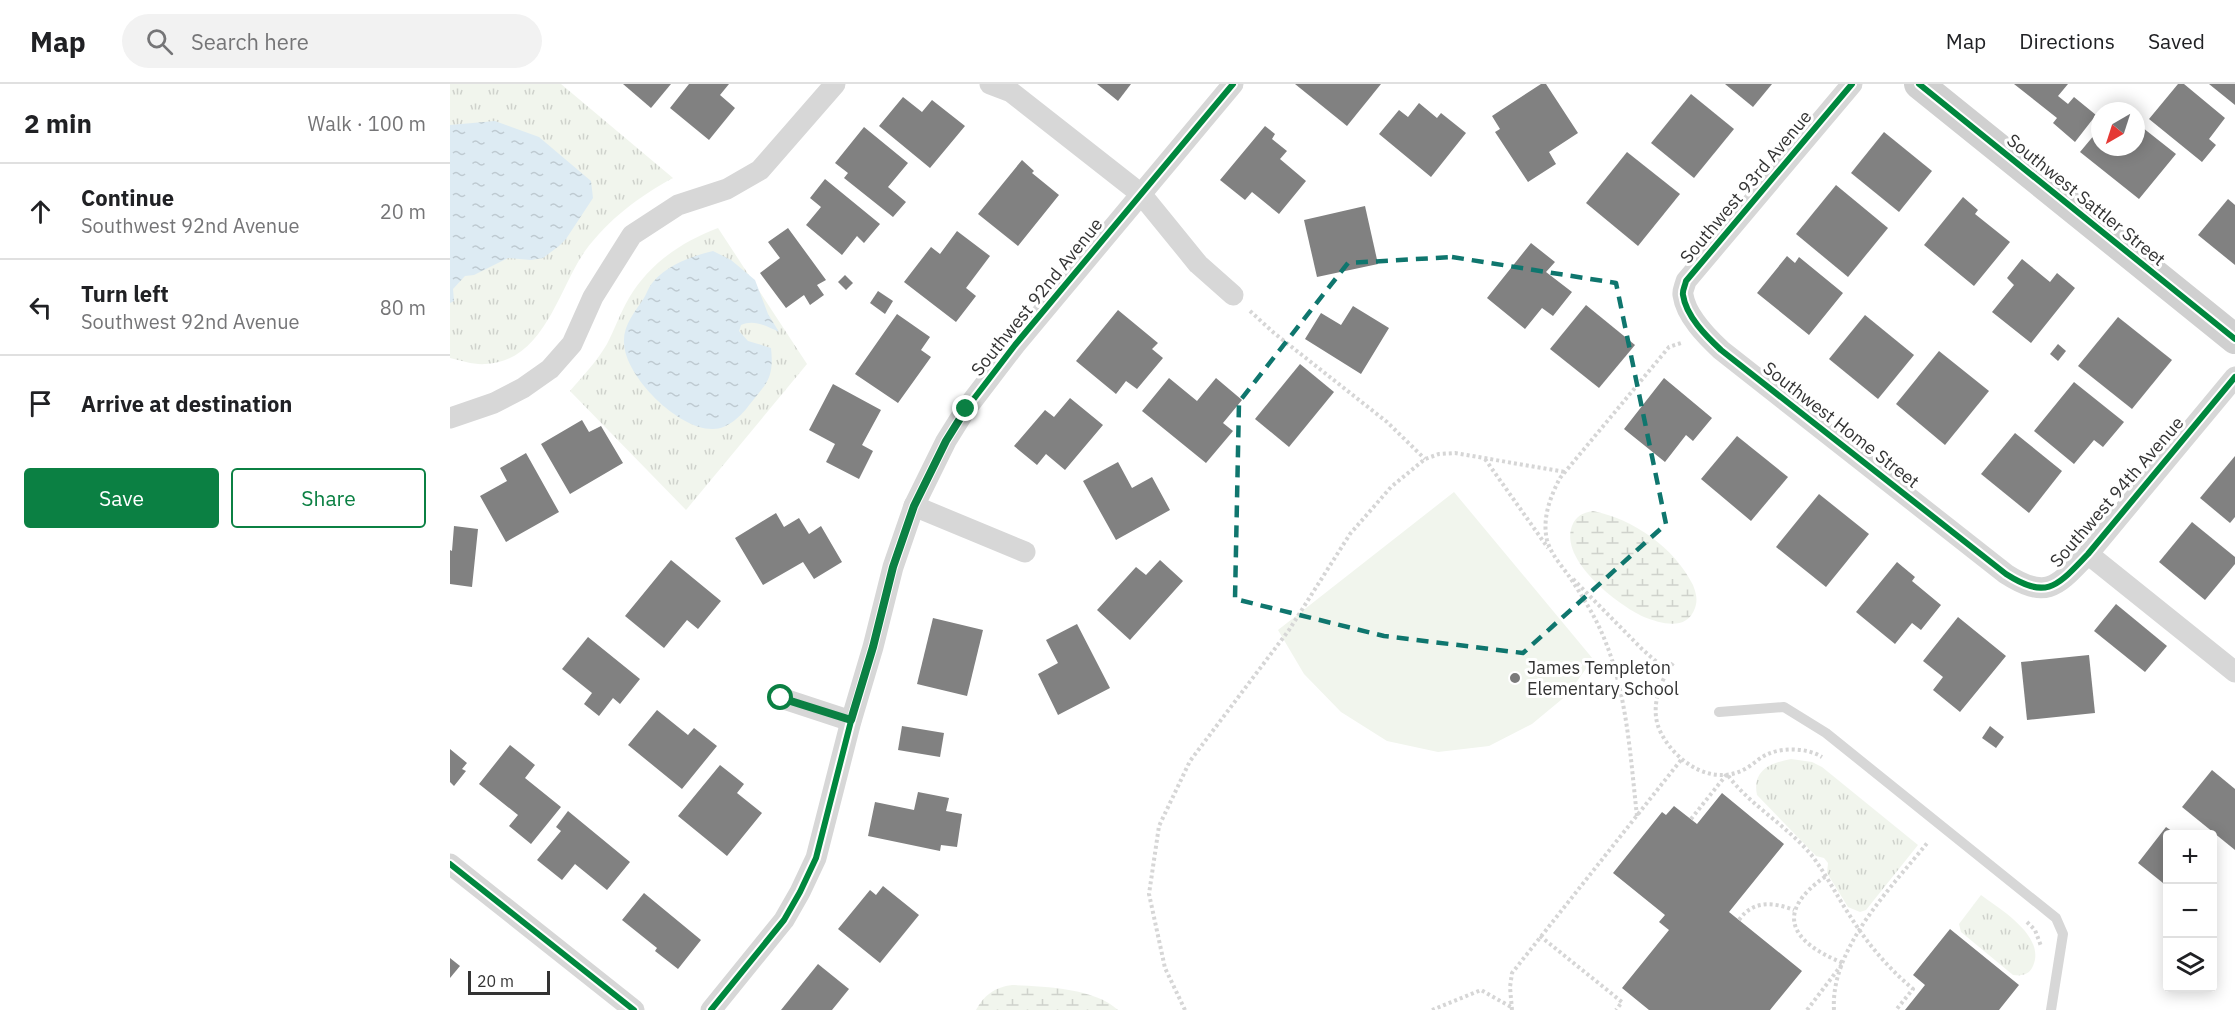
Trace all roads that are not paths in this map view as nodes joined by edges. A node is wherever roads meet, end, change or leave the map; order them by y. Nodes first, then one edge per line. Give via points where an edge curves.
1 (835, 84) edge
2 (990, 84) edge
3 (1233, 84) edge
4 (1852, 84) edge
5 (1919, 84) edge
6 (1141, 194) junction
7 (1686, 281) joint
8 (1233, 295) road end
9 (2235, 339) edge
10 (2235, 377) edge
11 (450, 418) edge
12 (914, 506) junction
13 (1025, 552) dead end
14 (2088, 554) junction
15 (2006, 574) joint
16 (2235, 672) edge
17 (781, 698) dead end
18 (1719, 712) dead end
19 (851, 720) junction
20 (450, 864) edge
21 (634, 1010) edge
22 (711, 1010) edge
23 (2051, 1010) edge

1 - 11 street via 760,170 727,189 678,205 632,235 593,297 572,344 550,369 494,403
2 - 6 street via 1011,92
3 - 6 street, Southwest 92nd Avenue
4 - 7 street, Southwest 93rd Avenue
5 - 9 street, Southwest Sattler Street
6 - 8 street via 1198,264
6 - 12 street, Southwest 92nd Avenue via 966,409
7 - 15 street, Southwest Home Street via 1682,294 1705,335
10 - 14 street, Southwest 94th Avenue
12 - 13 street
12 - 19 street, Southwest 92nd Avenue
14 - 15 street, Southwest 94th Avenue via 2057,584 2042,589 2028,588
14 - 16 street
17 - 19 street
18 - 23 lane via 1784,707 1793,712 1826,733 2056,918 2063,934
19 - 22 street, Southwest 92nd Avenue via 816,858 800,892 784,920
20 - 21 street

